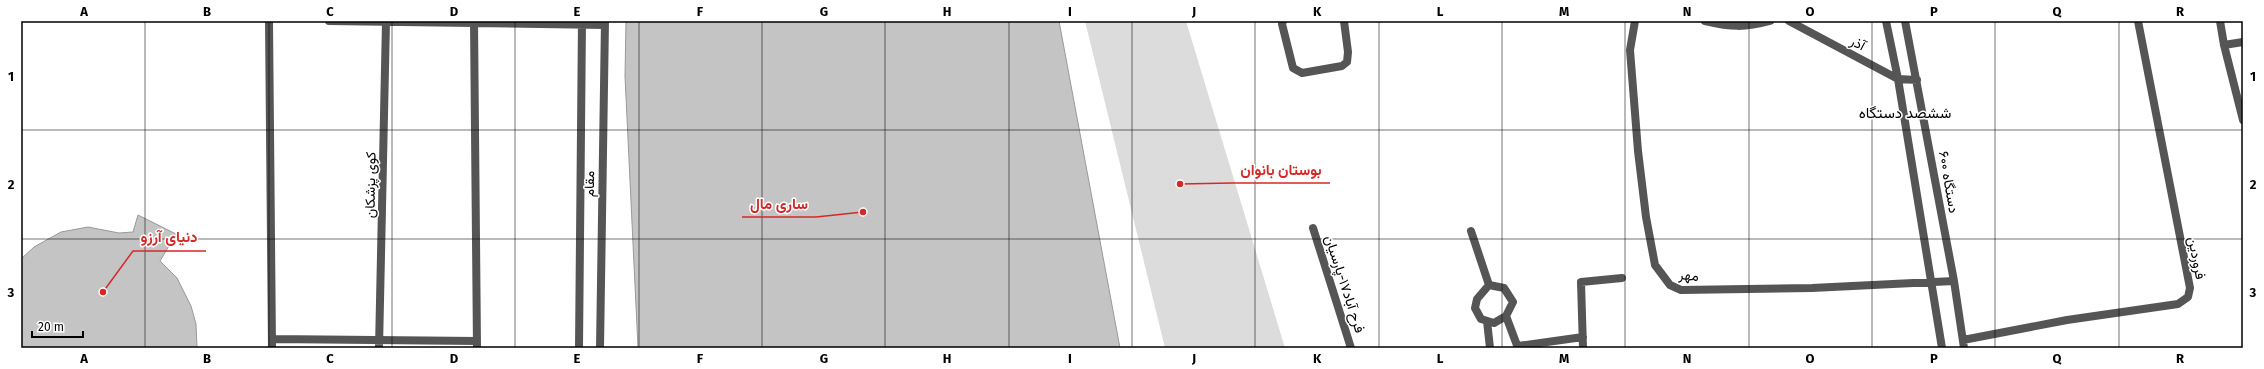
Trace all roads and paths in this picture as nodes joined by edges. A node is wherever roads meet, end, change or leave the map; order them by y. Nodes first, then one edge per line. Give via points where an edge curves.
1 (269, 21) edge
2 (329, 21) edge
3 (1283, 21) edge
4 (1344, 21) edge
5 (1635, 21) edge
6 (1704, 21) edge
7 (1770, 21) edge
8 (1789, 21) edge
9 (1886, 21) edge
10 (1905, 21) edge
11 (2138, 21) edge
12 (2220, 21) edge
13 (386, 22) junction
14 (474, 22) edge
15 (582, 23) edge
16 (605, 23) edge
17 (2243, 42) edge
18 (2224, 45) junction
19 (1898, 79) junction
20 (1917, 80) junction
21 (2243, 120) edge
22 (1313, 228) dead end
23 (1471, 231) dead end
24 (1622, 278) dead end
25 (1954, 280) junction
26 (1932, 282) junction
27 (1489, 285) junction
28 (1506, 316) junction
29 (1487, 321) junction
30 (1583, 338) junction
31 (272, 339) junction
32 (379, 344) edge
33 (1964, 344) edge
34 (477, 345) edge
35 (1518, 347) edge
36 (272, 348) edge
37 (579, 348) edge
38 (600, 348) edge
39 (1351, 348) edge
40 (1490, 348) edge
41 (1583, 348) edge
42 (1942, 348) edge

1 - 31 street
2 - 13 street
3 - 4 street via 1293,68 1302,73 1342,66 1347,62
5 - 26 street, مهر via 1630,50 1646,217 1655,265 1670,286 1689,290 1812,288
6 - 7 street via 1732,27
8 - 19 street, آذر
9 - 19 street
10 - 20 street, ۶۰۰ دستگاه
11 - 33 street, فروردین via 2190,288 2188,298 2178,304 2068,320
12 - 18 street
13 - 14 street
13 - 32 street, کوی پزشکان
14 - 15 street
14 - 34 street
15 - 16 street
15 - 37 street, مقام
16 - 38 street, مقام
17 - 18 street
18 - 21 street
19 - 20 street, آذر
19 - 26 street
20 - 25 street, ۶۰۰ دستگاه
22 - 39 street, فرح آباد۱۷-پارسیان
23 - 27 street
24 - 30 street via 1581,282
25 - 26 street, مهر
25 - 33 street, ۶۰۰ دستگاه
26 - 42 street
27 - 28 street via 1504,288 1512,302
27 - 29 street via 1478,298 1475,308 1481,319
28 - 29 street via 1494,323
28 - 35 street
29 - 40 street
30 - 35 street
30 - 41 street
31 - 32 street
31 - 36 street
32 - 34 street

